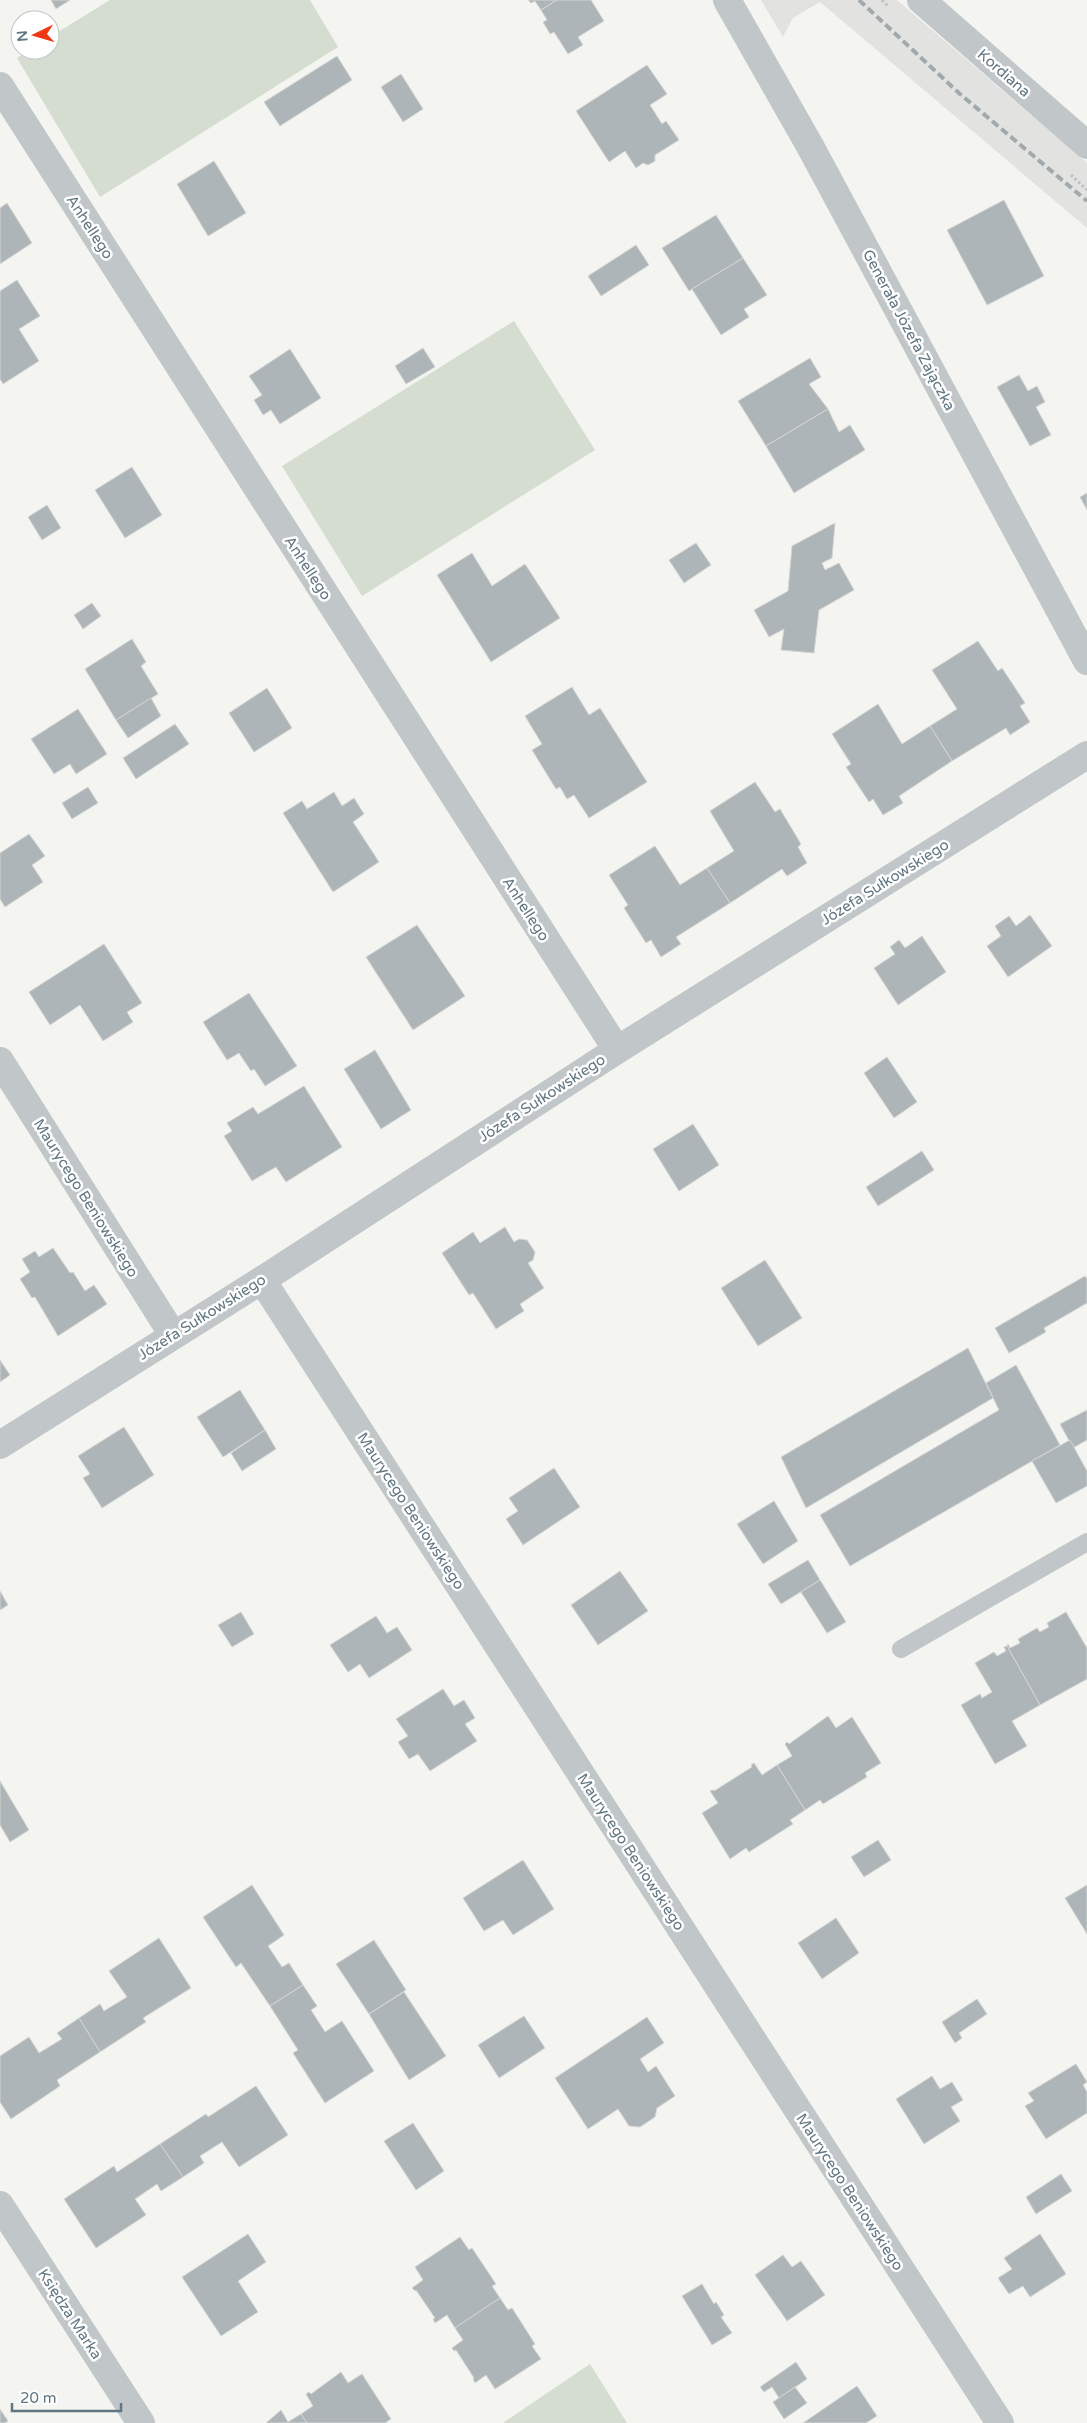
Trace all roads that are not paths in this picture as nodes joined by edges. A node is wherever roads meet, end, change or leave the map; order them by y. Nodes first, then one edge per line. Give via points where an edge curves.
1 (727, 0) edge
2 (921, 0) edge
3 (0, 86) edge
4 (1087, 145) edge
5 (1087, 661) edge
6 (1087, 755) edge
7 (617, 1050) junction
8 (0, 1061) edge
9 (262, 1280) junction
10 (172, 1335) junction
11 (0, 1445) edge
12 (1087, 1542) edge
13 (901, 1649) dead end
14 (0, 2205) edge
15 (141, 2423) edge
16 (1000, 2423) edge

1 - 5 street, Generała Józefa Zajączka via 820,164
2 - 4 street, Kordiana
3 - 7 street, Anhellego
6 - 7 street, Józefa Sułkowskiego
7 - 9 street, Józefa Sułkowskiego
8 - 10 street, Maurycego Beniowskiego
9 - 10 street, Józefa Sułkowskiego
9 - 16 street, Maurycego Beniowskiego
10 - 11 street, Józefa Sułkowskiego
12 - 13 lane
14 - 15 street, Księdza Marka

